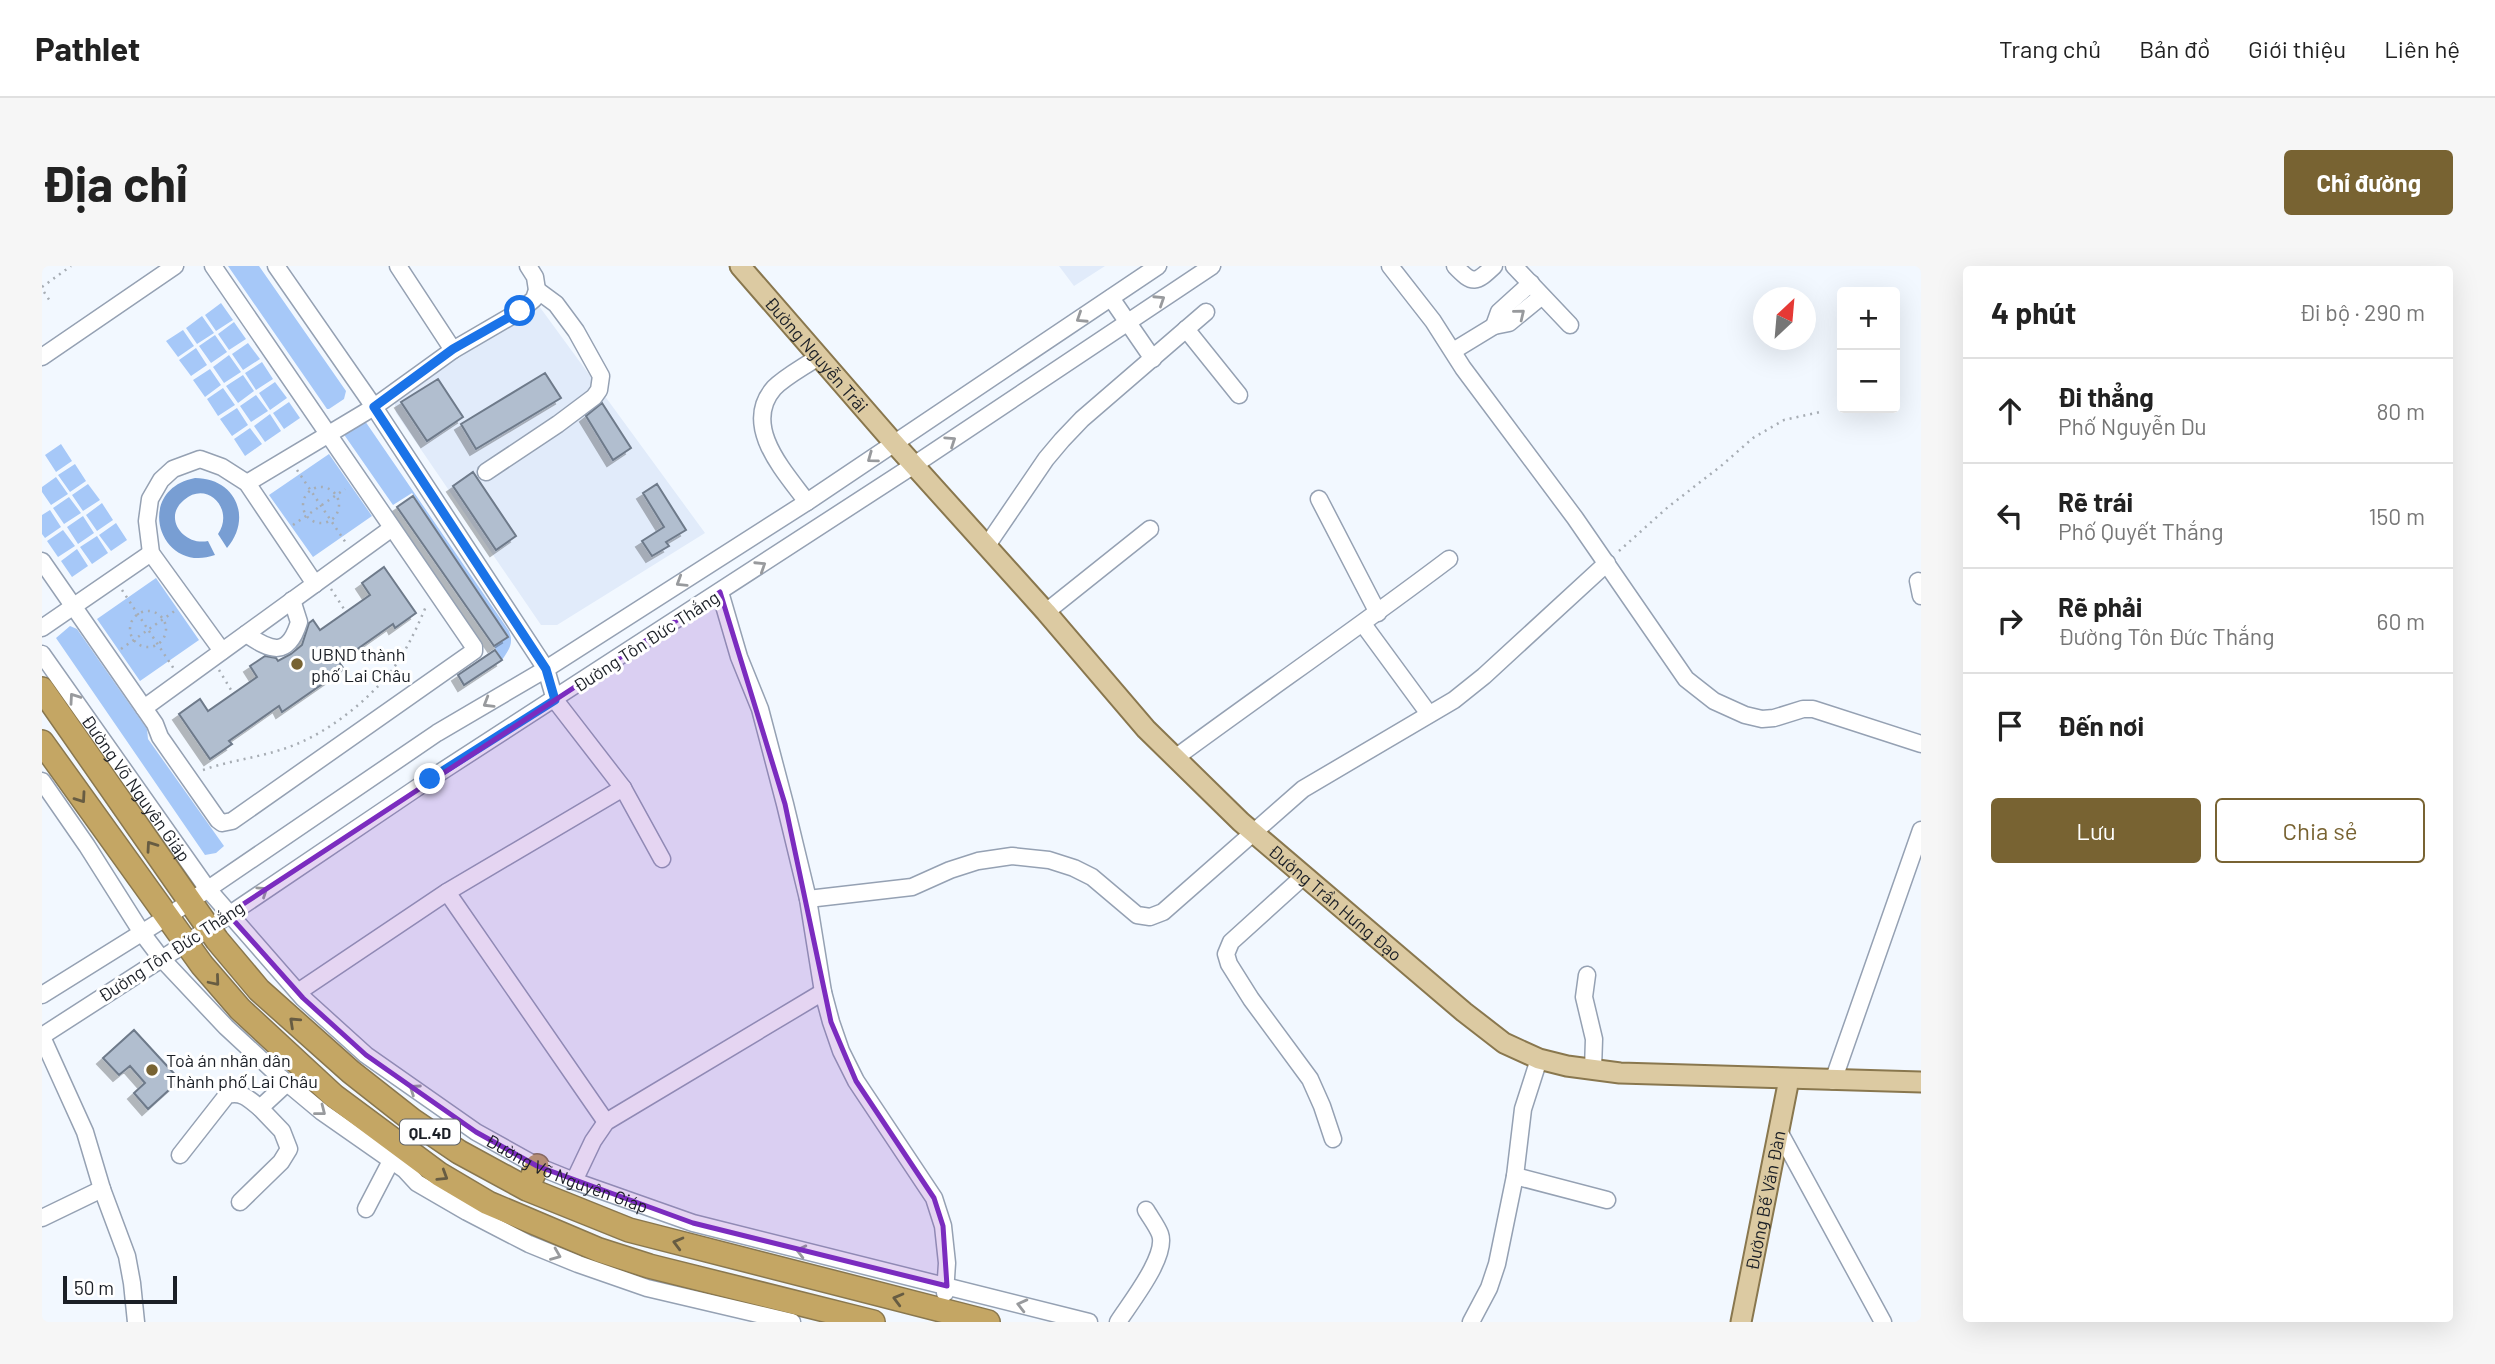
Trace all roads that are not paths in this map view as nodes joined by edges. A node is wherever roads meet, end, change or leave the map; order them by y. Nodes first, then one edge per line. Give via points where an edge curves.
1 (175, 266) edge
2 (213, 266) edge
3 (276, 266) edge
4 (398, 266) edge
5 (528, 266) edge
6 (740, 266) edge
7 (1158, 266) edge
8 (1213, 266) edge
9 (1390, 266) edge
10 (1455, 266) edge
11 (1494, 266) edge
12 (1514, 266) edge
13 (1531, 283) junction
14 (537, 290) junction
15 (1542, 296) junction
16 (1111, 298) junction
17 (1206, 312) dead end
18 (1127, 322) junction
19 (1570, 325) dead end
20 (1494, 326) junction
21 (1186, 329) junction
22 (453, 349) junction
23 (1453, 351) junction
24 (42, 357) edge
25 (818, 357) junction
26 (1153, 359) junction
27 (1239, 395) dead end
28 (374, 407) junction
29 (330, 434) junction
30 (893, 442) junction
31 (915, 465) junction
32 (486, 472) dead end
33 (247, 483) junction
34 (1319, 499) dead end
35 (807, 502) junction
36 (393, 528) junction
37 (1150, 529) dead end
38 (986, 547) junction
39 (151, 554) junction
40 (1449, 559) dead end
41 (42, 561) edge
42 (1607, 563) junction
43 (320, 580) junction
44 (720, 592) junction
45 (292, 600) junction
46 (73, 607) junction
47 (1046, 612) junction
48 (1378, 613) junction
49 (1363, 624) junction
50 (42, 628) edge
51 (246, 634) junction
52 (42, 653) edge
53 (217, 655) junction
54 (546, 669) junction
55 (42, 689) edge
56 (555, 700) junction
57 (144, 708) junction
58 (1429, 714) junction
59 (1920, 739) edge
60 (42, 742) edge
61 (1175, 758) junction
62 (42, 780) edge
63 (623, 788) junction
64 (1921, 830) edge
65 (1253, 832) junction
66 (662, 859) dead end
67 (1306, 875) junction
68 (447, 892) junction
69 (198, 894) junction
70 (807, 899) junction
71 (228, 914) junction
72 (167, 917) junction
73 (208, 929) junction
74 (142, 933) junction
75 (185, 942) junction
76 (161, 958) junction
77 (1587, 975) dead end
78 (298, 992) junction
79 (823, 992) junction
80 (42, 995) edge
81 (42, 1036) edge
82 (1539, 1059) junction
83 (1593, 1069) junction
84 (1788, 1079) junction
85 (1833, 1081) junction
86 (1921, 1082) edge
87 (287, 1083) junction
88 (260, 1108) junction
89 (606, 1122) junction
90 (1780, 1133) junction
91 (1334, 1139) dead end
92 (180, 1155) dead end
93 (391, 1161) junction
94 (537, 1166) junction
95 (1515, 1176) junction
96 (574, 1181) junction
97 (527, 1188) junction
98 (102, 1189) junction
99 (1607, 1200) dead end
100 (240, 1202) dead end
101 (366, 1209) dead end
102 (1146, 1210) dead end
103 (42, 1218) edge
104 (534, 1235) junction
105 (947, 1286) junction
106 (941, 1310) junction
107 (136, 1322) edge
108 (792, 1322) edge
109 (873, 1322) edge
110 (988, 1322) edge
111 (1088, 1322) edge
112 (1118, 1322) edge
113 (1471, 1322) edge
114 (1741, 1322) edge
115 (1883, 1322) edge

1 - 24 street
2 - 29 street
3 - 28 street
4 - 22 street
5 - 14 street
6 - 25 main road, Đường Nguyễn Trãi
7 - 16 street, Đường Tôn Đức Thắng
18 -> 8 street, Đường Tôn Đức Thắng
9 - 23 street
10 - 11 street via 1475,281
12 - 13 street
13 - 15 street
13 - 20 street via 1499,312
14 - 22 street via 520,311
14 - 32 street via 556,304 576,331 601,376 599,390
15 - 19 street
20 -> 15 street via 1508,323
16 - 18 street
16 -> 30 street, Đường Tôn Đức Thắng
17 - 21 street
18 - 26 street
31 -> 18 street, Đường Tôn Đức Thắng
20 - 23 street
21 - 26 street
21 - 27 street
22 - 28 street
23 - 42 street
25 - 30 main road, Đường Nguyễn Trãi
25 - 35 street via 775,387 767,398 762,421 775,459
26 - 38 street via 1062,440
28 - 29 street
28 - 54 street
29 - 33 street
29 - 36 street
30 - 31 main road, Đường Trần Hưng Đạo
30 -> 35 street, Đường Tôn Đức Thắng
31 - 38 main road, Đường Trần Hưng Đạo
44 -> 31 street, Đường Tôn Đức Thắng
33 - 39 street via 200,459 173,469 150,499
33 - 43 street
34 - 48 street
35 -> 54 street, Đường Tôn Đức Thắng
36 - 43 street
36 - 57 street via 474,647 470,655 232,821 222,823
37 - 47 street
38 - 47 main road, Đường Trần Hưng Đạo
39 - 46 street
39 - 53 street via 187,602
40 - 48 street
41 - 46 street
42 - 58 street via 1484,676
42 - 59 street via 1686,678 1714,701 1762,719 1813,709
43 - 45 street
44 - 56 street, Đường Tôn Đức Thắng
44 - 70 street via 760,709
45 - 51 street
45 - 51 street via 299,622 281,648 269,649
46 - 50 street
46 - 57 street
47 - 61 main road, Đường Trần Hưng Đạo
48 - 49 street
49 - 58 street
49 - 61 street
51 - 53 street
69 -> 52 street, Đường Võ Nguyên Giáp
53 - 57 street
54 - 56 street
54 -> 69 street, Đường Tôn Đức Thắng via 437,733
69 -> 55 highway, Đường Võ Nguyên Giáp / QL.4D
56 - 63 street
71 -> 56 street, Đường Tôn Đức Thắng
58 - 65 street via 1303,789
60 -> 72 highway, QL.4D
61 - 65 main road, Đường Trần Hưng Đạo
62 - 74 street
63 - 66 street
63 - 68 street
64 - 85 street
65 - 67 main road, Đường Trần Hưng Đạo
65 - 70 street via 1163,912 1150,917 1137,915 1092,877 1074,868 1012,856 978,860 912,887
67 - 82 main road, Đường Trần Hưng Đạo via 1464,1012 1504,1043
67 - 91 street via 1243,929 1226,954 1251,999 1310,1079
68 - 78 street
68 - 89 street
69 - 71 street, Đường Võ Nguyên Giáp
69 - 72 street, Đường Tôn Đức Thắng
69 - 73 highway, Đường Võ Nguyên Giáp / QL.4D
70 - 79 street
71 - 73 street, Đường Tôn Đức Thắng
71 - 78 street, Đường Võ Nguyên Giáp
72 - 74 street, Đường Tôn Đức Thắng
72 - 75 highway, QL.4D
73 - 75 street, Đường Tôn Đức Thắng
97 -> 73 highway, Đường Võ Nguyên Giáp / QL.4D via 459,1152 351,1072 259,990
74 - 76 street
74 - 80 street, Đường Tôn Đức Thắng
75 - 76 street, Đường Tôn Đức Thắng
75 -> 104 highway, QL.4D via 240,1009 334,1096 439,1174
76 - 81 street, Đường Tôn Đức Thắng
76 - 87 street
77 - 83 street via 1584,997 1594,1039
94 -> 78 street, Đường Võ Nguyên Giáp via 476,1132 366,1055
79 - 89 street
79 - 105 street via 841,1051 856,1081 933,1198 943,1226
81 - 98 street via 85,1132
82 - 83 main road, Đường Trần Hưng Đạo
82 - 95 street via 1523,1109
83 - 84 main road, Đường Trần Hưng Đạo
84 - 85 main road, Đường Trần Hưng Đạo
84 - 90 main road, Đường Bế Văn Đàn
85 - 86 main road, Đường Trần Hưng Đạo
87 - 88 street
87 -> 93 street
88 - 92 street via 244,1095 227,1095
88 - 100 street via 282,1131 289,1149
89 - 96 street
90 - 114 main road, Đường Bế Văn Đàn
90 - 115 street
93 - 101 street
93 - 104 street via 417,1183 467,1212
94 - 96 street, Đường Võ Nguyên Giáp
94 - 97 highway
95 - 99 street
95 - 113 street via 1497,1264
105 -> 96 street, Đường Võ Nguyên Giáp via 693,1223
106 -> 97 highway, Đường Võ Nguyên Giáp / QL.4D via 629,1230
98 - 103 street
98 - 107 street via 127,1255
102 - 112 street via 1161,1236 1161,1248
104 -> 108 street via 647,1287
104 - 109 highway, QL.4D
105 - 106 street
111 -> 105 street, Đường Võ Nguyên Giáp
106 - 110 highway, Đường Võ Nguyên Giáp / QL.4D

